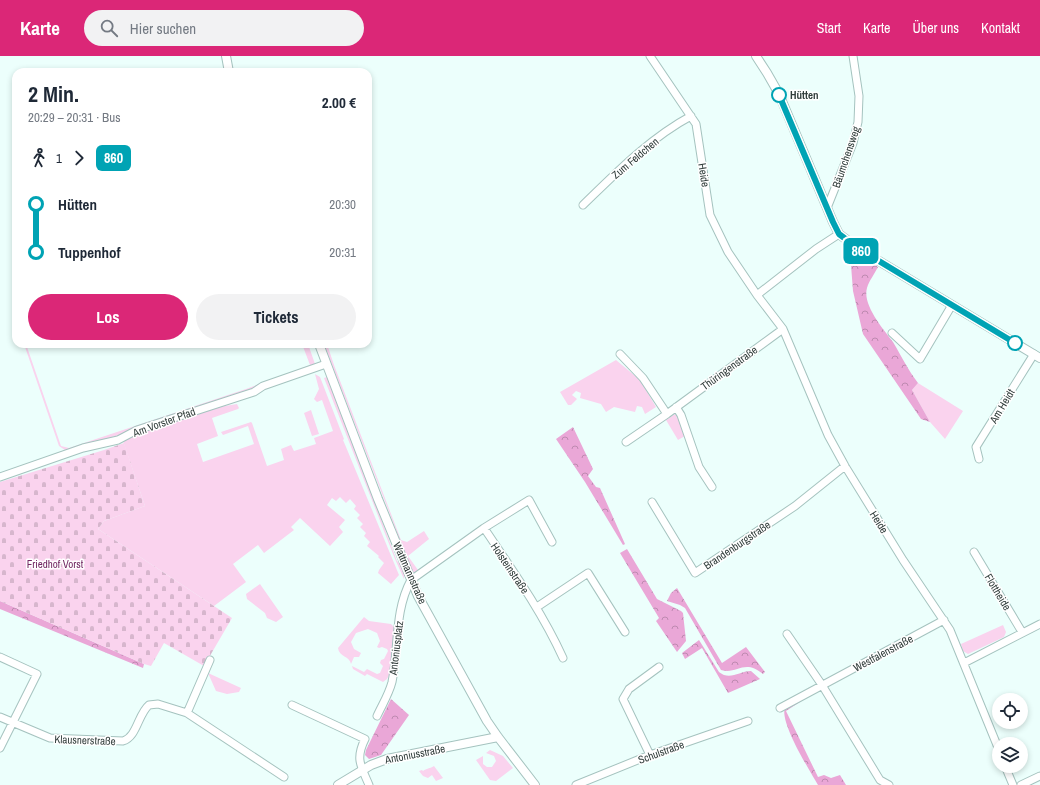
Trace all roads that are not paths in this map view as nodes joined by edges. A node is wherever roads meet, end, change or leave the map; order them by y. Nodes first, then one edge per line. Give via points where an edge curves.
1 (226, 56) edge
2 (650, 56) edge
3 (756, 56) edge
4 (853, 56) edge
5 (228, 68) edge
6 (691, 116) junction
7 (583, 205) dead end
8 (827, 208) junction
9 (839, 234) junction
10 (757, 295) junction
11 (952, 305) junction
12 (783, 329) junction
13 (892, 333) dead end
14 (320, 348) edge
15 (620, 354) dead end
16 (1037, 356) edge
17 (326, 364) junction
18 (676, 407) junction
19 (667, 414) junction
20 (626, 442) dead end
21 (980, 460) dead end
22 (845, 466) junction
23 (0, 477) edge
24 (712, 487) dead end
25 (652, 502) dead end
26 (484, 528) junction
27 (552, 542) dead end
28 (974, 552) dead end
29 (411, 580) junction
30 (537, 607) junction
31 (944, 620) junction
32 (1040, 624) edge
33 (625, 632) dead end
34 (1022, 632) junction
35 (787, 634) dead end
36 (0, 657) edge
37 (563, 658) dead end
38 (210, 660) dead end
39 (964, 662) junction
40 (658, 667) dead end
41 (822, 685) junction
42 (292, 705) dead end
43 (780, 708) dead end
44 (187, 713) junction
45 (376, 716) dead end
46 (0, 717) edge
47 (748, 721) dead end
48 (13, 723) junction
49 (498, 737) junction
50 (994, 737) edge
51 (0, 748) edge
52 (650, 756) junction
53 (363, 770) junction
54 (1008, 773) edge
55 (1040, 776) edge
56 (284, 777) dead end
57 (338, 785) edge
58 (369, 785) edge
59 (535, 785) edge
60 (576, 785) edge
61 (889, 785) edge
62 (1013, 785) edge
63 (1021, 785) edge

1 - 5 street
2 - 6 street, Heide
3 - 8 street via 779,94
4 - 8 street, Bäumchensweg via 859,96 858,122 853,143
6 - 7 street, Zum Feldchen via 642,150
6 - 10 street, Heide via 696,124 710,216 728,252
8 - 9 street
9 - 10 street
9 - 11 street via 859,249
10 - 12 street, Heide
11 - 13 street via 920,359
11 - 16 street
12 - 18 street, Thüringenstraße
12 - 22 street, Heide via 828,435
14 - 17 street, Wattmannstraße
15 - 19 street via 643,378
16 - 21 street, Am Heidt via 976,447
17 - 23 street, Am Vorster Pfad via 263,386 254,392 137,430 118,440 83,448
17 - 29 street, Wattmannstraße
18 - 19 street, Thüringenstraße
18 - 24 street via 700,467
19 - 20 street, Thüringenstraße
22 - 25 street, Brandenburgstraße via 795,506 695,573
22 - 31 street, Heide via 903,560
26 - 27 street via 529,500
26 - 29 street
26 - 30 street, Holsteinstraße
28 - 34 street, Flottheide
29 - 45 street, Antoniusplatz via 401,606 391,684
29 - 49 street, Wattmannstraße
30 - 33 street via 588,573
30 - 37 street, Holsteinstraße
31 - 39 street, Heide
31 - 41 street, Westfalenstraße
32 - 34 street
34 - 39 street
35 - 41 street
36 - 48 street via 37,674
38 - 44 street
39 - 50 street, Heide
40 - 52 street via 630,689 623,699
41 - 43 street, Westfalenstraße
41 - 61 street via 880,780
42 - 53 street via 365,739 359,755
44 - 48 street, Klausnerstraße via 158,704 149,705 131,736 123,741 50,738
44 - 56 street, Klausnerstraße
46 - 48 street
47 - 52 street, Schulstraße
48 - 51 street
49 - 53 street, Antoniusstraße via 387,759
49 - 59 street, Wattmannstraße
52 - 60 street, Schulstraße
53 - 57 street, Antoniusstraße
53 - 58 street
54 - 62 street
55 - 63 street

